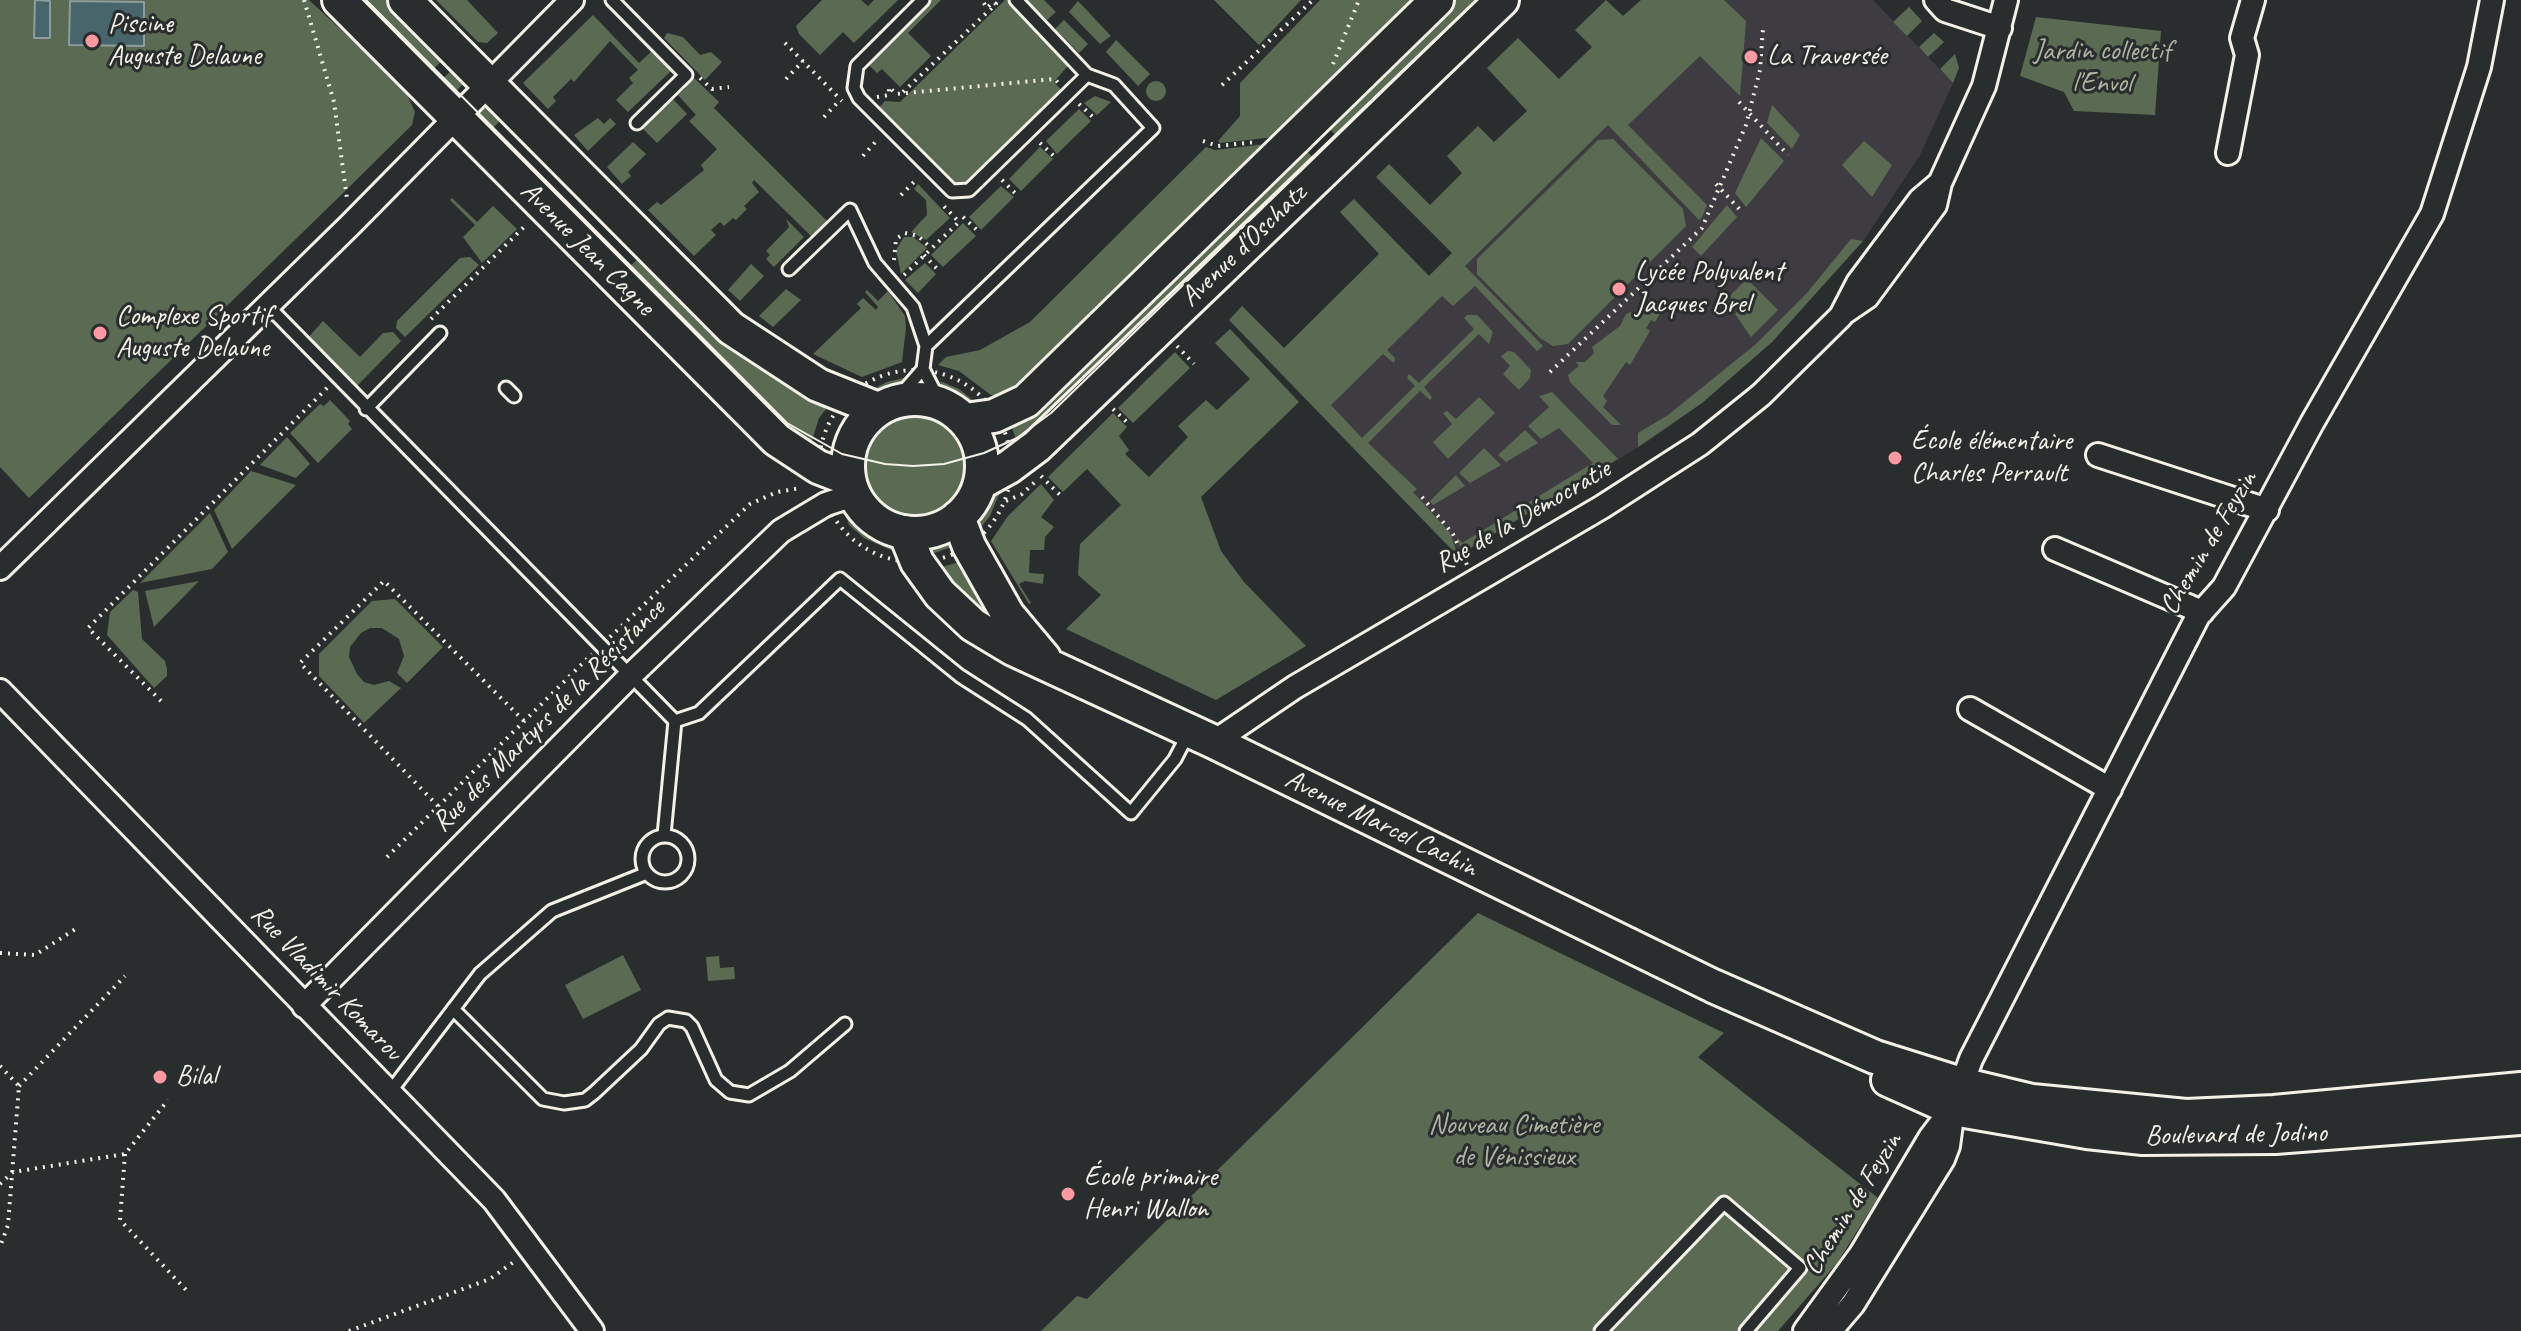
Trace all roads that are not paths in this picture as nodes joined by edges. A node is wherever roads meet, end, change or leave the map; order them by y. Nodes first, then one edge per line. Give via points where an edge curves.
1 (339, 0) edge
2 (405, 0) edge
3 (572, 0) edge
4 (612, 0) edge
5 (923, 0) edge
6 (1016, 0) edge
7 (1437, 0) edge
8 (1502, 0) edge
9 (1936, 0) edge
10 (2006, 0) edge
11 (2253, 0) edge
12 (2492, 0) edge
13 (2000, 28) junction
14 (1087, 75) junction
15 (489, 85) junction
16 (456, 119) junction
17 (637, 123) dead end
18 (2228, 153) dead end
19 (789, 269) dead end
20 (268, 306) junction
21 (440, 333) dead end
22 (926, 346) junction
23 (923, 369) junction
24 (874, 403) junction
25 (366, 409) junction
26 (967, 414) junction
27 (2098, 455) dead end
28 (980, 483) junction
29 (843, 493) junction
30 (2267, 510) junction
31 (905, 532) junction
32 (963, 532) junction
33 (2055, 549) dead end
34 (0, 568) edge
35 (2202, 612) junction
36 (1049, 664) junction
37 (630, 676) junction
38 (0, 691) edge
39 (1970, 709) dead end
40 (675, 721) junction
41 (1201, 737) junction
42 (2110, 789) junction
43 (664, 835) junction
44 (647, 873) junction
45 (304, 1006) junction
46 (453, 1009) junction
47 (845, 1024) dead end
48 (390, 1092) junction
49 (1957, 1096) junction
50 (2518, 1104) edge
51 (2200, 1128) junction
52 (592, 1331) edge
53 (1601, 1331) edge
54 (1746, 1331) edge
55 (1805, 1331) edge
56 (1830, 1331) edge

1 - 16 street, Avenue Jean Cagne
2 - 15 street, Avenue Jean Cagne
3 - 15 street
4 - 17 lane via 686,75
5 - 14 lane via 857,66 854,88 944,186 962,193 969,190
6 - 14 lane
7 - 26 street, Avenue d'Oschatz via 1026,401
8 - 28 street, Avenue d'Oschatz via 1091,396 1009,467
9 - 13 street via 1945,10
10 - 13 street, Rue de la Démocratie
11 - 18 street via 2242,38 2247,55
12 - 30 street, Chemin de Feyzin via 2479,67 2432,214
13 - 41 street, Rue de la Démocratie via 1984,86 1940,183 1920,200 1865,273 1841,316 1761,395 1700,444 1602,507
14 - 22 lane via 1114,85 1153,128
15 - 16 street
15 - 24 street, Avenue Jean Cagne via 731,328 818,385
16 - 20 street
16 - 29 street, Avenue Jean Cagne via 777,440 818,467
19 - 22 lane via 850,210 875,263 913,307
20 - 25 lane
20 - 34 street
21 - 25 lane
22 - 23 lane
23 - 24 lane
23 - 26 lane
24 - 26 street via 915,399
24 - 29 street via 852,441
25 - 37 lane
26 - 28 street via 981,455
27 - 30 street
28 - 32 street
29 - 31 street via 875,520
29 - 37 street, Rue des Martyrs de la Résistance via 781,531
30 - 35 street, Chemin de Feyzin via 2224,587
31 - 32 street
31 - 36 street, Avenue Marcel Cachin via 917,562 940,594 973,625
32 - 36 street, Avenue Marcel Cachin via 1008,615
33 - 35 street
35 - 42 street, Chemin de Feyzin
36 - 41 street, Avenue Marcel Cachin
37 - 40 lane
37 - 45 street, Rue des Martyrs de la Résistance
38 - 45 street, Rue Vladimir Komarov
39 - 42 street
40 - 41 lane via 699,713 840,579 960,676 1027,719 1131,813 1175,759
40 - 43 lane
41 - 49 street, Avenue Marcel Cachin via 1713,986 1749,1017
42 - 49 street, Chemin de Feyzin
43 - 44 lane via 642,852
43 - 44 lane via 678,839 687,851 685,872 666,882
44 - 46 lane via 552,911 480,974
45 - 48 street, Rue Vladimir Komarov
46 - 47 lane via 543,1099 564,1103 594,1093 668,1018 692,1027 716,1080 730,1092 749,1095 790,1071
46 - 48 lane
48 - 52 street, Rue Vladimir Komarov via 494,1200
49 - 51 street, Boulevard de Jodino via 2087,1132
49 - 55 street, Chemin de Feyzin via 1861,1254
49 - 56 street, Chemin de Feyzin via 1943,1159 1853,1304
50 - 51 street, Boulevard de Jodino
50 - 51 street, Boulevard de Jodino via 2274,1112
53 - 54 lane via 1724,1203 1800,1268

